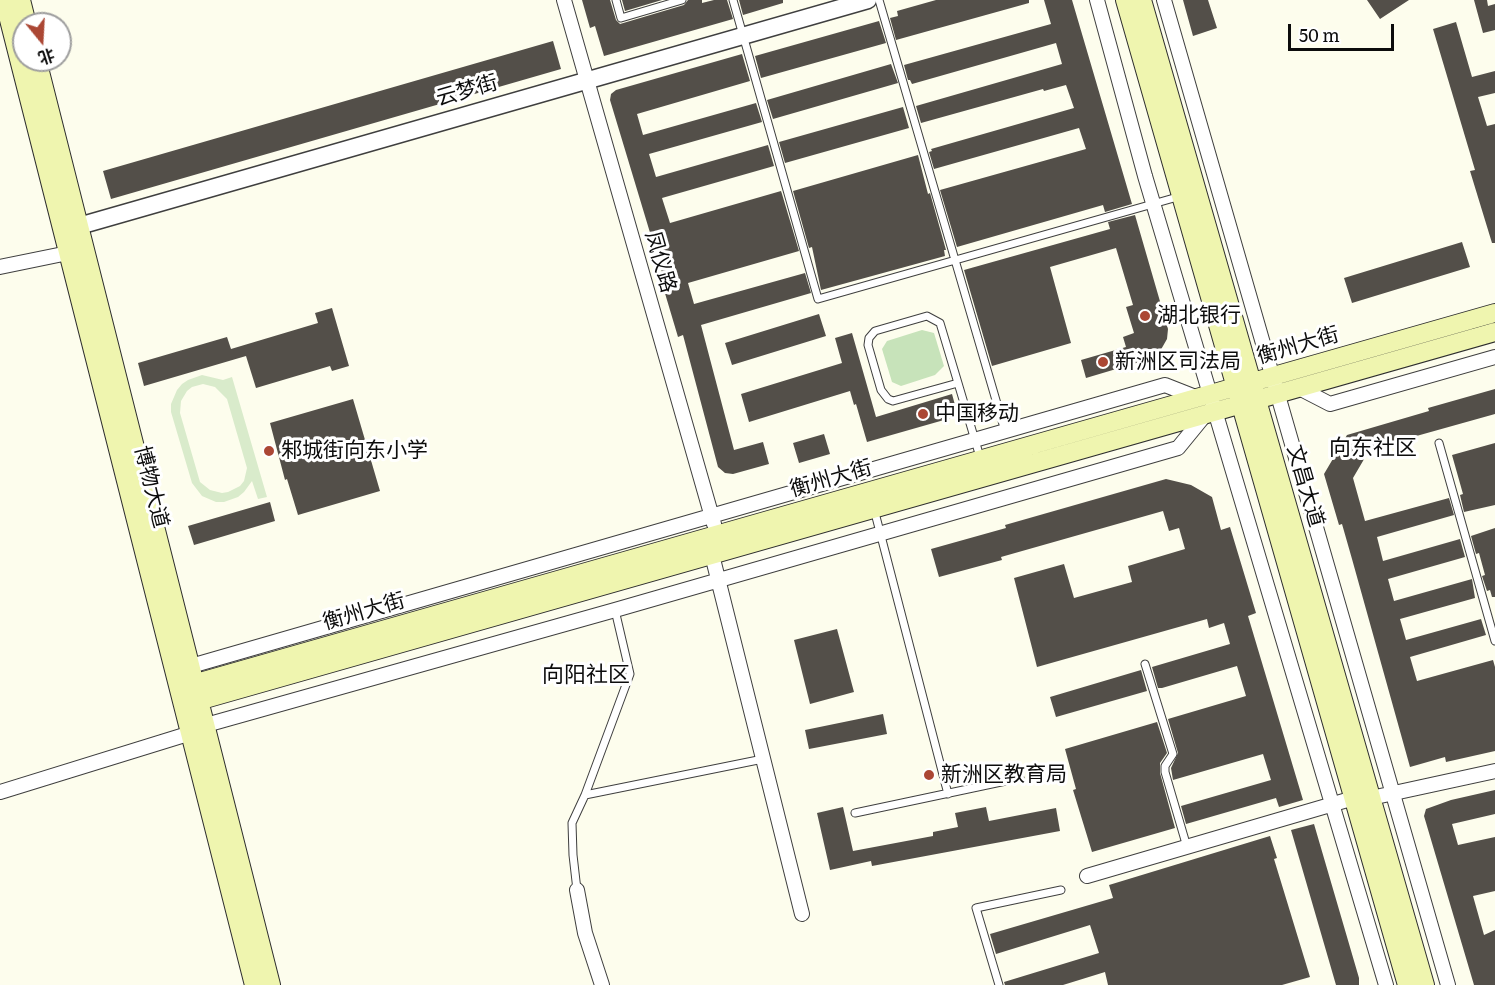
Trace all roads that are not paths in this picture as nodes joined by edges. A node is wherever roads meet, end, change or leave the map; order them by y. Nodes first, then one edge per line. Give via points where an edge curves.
1 (4, 0) edge
2 (564, 0) edge
3 (616, 0) edge
4 (682, 0) edge
5 (733, 0) edge
6 (868, 0) edge
7 (879, 0) edge
8 (1096, 0) edge
9 (1125, 0) edge
10 (1143, 0) edge
11 (1164, 0) edge
12 (12, 24) edge
13 (743, 36) junction
14 (24, 72) edge
15 (40, 72) edge
16 (586, 81) junction
17 (1181, 196) junction
18 (1154, 204) junction
19 (79, 226) junction
20 (68, 253) junction
21 (955, 260) junction
22 (0, 267) edge
23 (1495, 313) edge
24 (1495, 332) edge
25 (1495, 357) edge
26 (958, 382) junction
27 (1275, 385) junction
28 (1299, 388) junction
29 (1246, 393) junction
30 (1207, 405) junction
31 (1005, 431) junction
32 (974, 440) junction
33 (1439, 443) dead end
34 (980, 460) junction
35 (874, 509) junction
36 (712, 516) junction
37 (880, 534) junction
38 (717, 535) junction
39 (712, 555) junction
40 (719, 580) junction
41 (615, 610) junction
42 (1495, 641) edge
43 (1145, 664) dead end
44 (190, 689) junction
45 (199, 729) junction
46 (763, 759) junction
47 (1495, 771) edge
48 (1020, 778) dead end
49 (0, 792) edge
50 (1393, 793) junction
51 (948, 794) junction
52 (585, 795) junction
53 (1362, 798) junction
54 (1332, 804) junction
55 (855, 813) dead end
56 (1187, 847) junction
57 (1087, 876) dead end
58 (577, 890) joint
59 (1061, 890) dead end
60 (802, 914) dead end
61 (254, 985) edge
62 (271, 985) edge
63 (602, 985) edge
64 (999, 985) edge
65 (1386, 985) edge
66 (1407, 985) edge
67 (1425, 985) edge
68 (1448, 985) edge

1 - 12 main road, 博物大道
2 - 16 street, 凤仪路
3 - 4 lane via 621,18
5 - 13 lane
6 - 13 street, 云梦街
7 - 21 lane
8 - 18 street
9 - 17 main road, 文昌大道
10 - 29 main road, 文昌大道
11 - 27 street
13 - 16 street, 云梦街
13 - 21 lane via 818,299
14 - 20 main road, 博物大道
15 - 19 main road, 博物大道
16 - 19 street, 云梦街
16 - 36 street, 凤仪路
17 - 18 lane
17 - 29 main road, 文昌大道
18 - 21 lane
18 - 30 street
19 - 44 main road, 博物大道
20 - 22 street
20 - 44 main road, 博物大道
21 - 31 lane
23 - 27 main road, 衡州大街
24 - 28 main road, 衡州大街
25 - 28 street via 1330,404
26 - 26 lane via 893,401 888,399 881,390 867,345 869,338 874,331 933,317 940,322
26 - 32 lane
27 - 28 main road, 衡州大街
27 - 29 main road, 衡州大街
27 - 50 street
29 - 30 main road, 衡州大街
29 - 53 main road, 文昌大道
30 - 31 street via 1164,385
30 - 34 main road, 衡州大街
30 - 35 main road, 衡州大街
30 - 37 street via 1178,448
30 - 54 street
31 - 32 street
32 - 34 lane
32 - 36 street
33 - 42 lane
34 - 38 main road, 衡州大街
35 - 37 lane
35 - 39 main road, 衡州大街
36 - 38 street, 凤仪路
36 - 44 street
37 - 40 street
37 - 51 lane
38 - 44 main road, 衡州大街
39 - 40 street
39 - 44 main road, 衡州大街
40 - 41 street
40 - 46 street
41 - 45 street
41 - 52 lane via 630,674
43 - 56 lane via 1173,754 1165,772
44 - 45 main road, 博物大道
45 - 49 street
45 - 61 main road, 博物大道
45 - 62 main road, 博物大道
46 - 52 lane
46 - 60 street
47 - 50 street
48 - 51 lane
50 - 53 street
50 - 68 street
51 - 55 lane
52 - 58 lane via 573,823
53 - 54 street
53 - 66 main road, 文昌大道
53 - 67 main road, 文昌大道
54 - 56 street
54 - 65 street
56 - 57 street
58 - 63 street via 585,933
59 - 64 lane via 976,908

